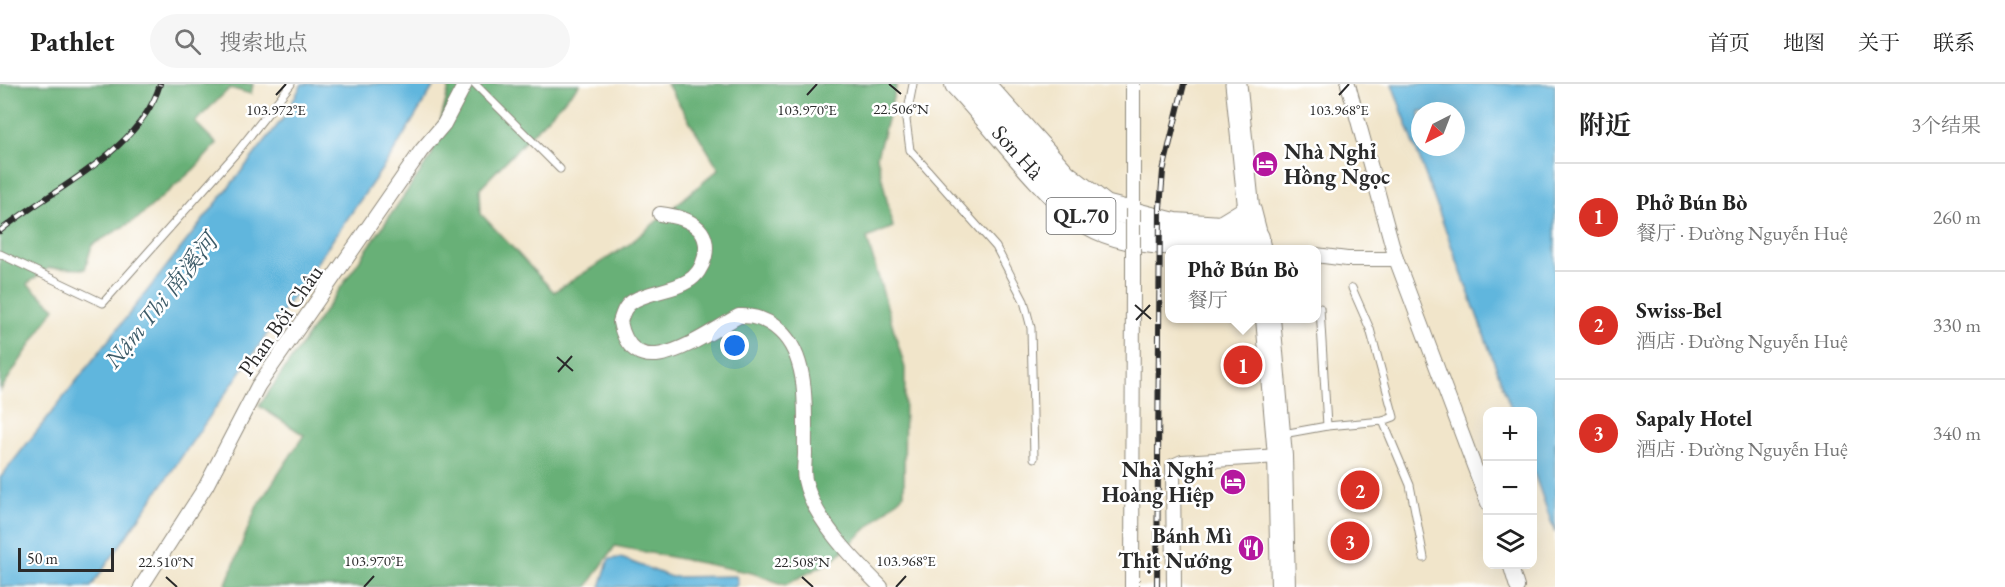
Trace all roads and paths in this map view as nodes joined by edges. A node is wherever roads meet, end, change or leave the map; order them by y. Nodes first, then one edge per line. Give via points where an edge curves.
1 (291, 84) edge
2 (465, 84) edge
3 (475, 84) edge
4 (913, 84) edge
5 (957, 84) edge
6 (982, 84) edge
7 (1133, 84) edge
8 (1236, 84) edge
9 (1348, 84) edge
10 (560, 169) dead end
11 (1249, 211) junction
12 (660, 214) dead end
13 (1242, 245) edge
14 (1261, 245) edge
15 (0, 254) edge
16 (1321, 256) edge
17 (1396, 259) junction
18 (1352, 288) dead end
19 (1268, 323) edge
20 (1321, 323) edge
21 (1383, 421) junction
22 (1327, 426) junction
23 (1279, 445) junction
24 (1034, 458) dead end
25 (1483, 490) edge
26 (1424, 558) dead end
27 (1512, 569) edge
28 (141, 587) edge
29 (881, 587) edge
30 (1132, 587) edge
31 (1174, 587) edge
32 (1282, 587) edge
33 (1517, 587) edge

1 - 15 lane via 237,153 103,303
2 - 28 street, Phan Bội Châu via 444,124 421,151 258,386 206,486
3 - 10 lane
4 - 24 lane via 906,120 910,150 996,248 1024,301 1031,328
5 - 13 highway, Sơn Hà / QL.70 via 1042,180 1084,219 1106,230 1147,240
6 - 11 highway, Sơn Hà / QL.70 via 1065,176 1105,207 1175,225 1221,228
7 - 30 street, bridge
8 - 11 main road
9 - 17 street
11 - 14 highway, QL.70
12 - 29 street via 681,218 700,230 704,258 696,276 686,283 628,304 620,322 628,343 634,352 643,355 666,354 739,316 764,319 785,335 800,362 805,480 823,519 844,550
16 - 17 street
17 - 25 street
18 - 21 lane via 1370,329 1394,417
19 - 23 highway
20 - 22 lane
21 - 22 lane
21 - 26 lane via 1410,485
22 - 23 lane
23 - 31 street via 1173,466
23 - 32 highway
27 - 33 street

